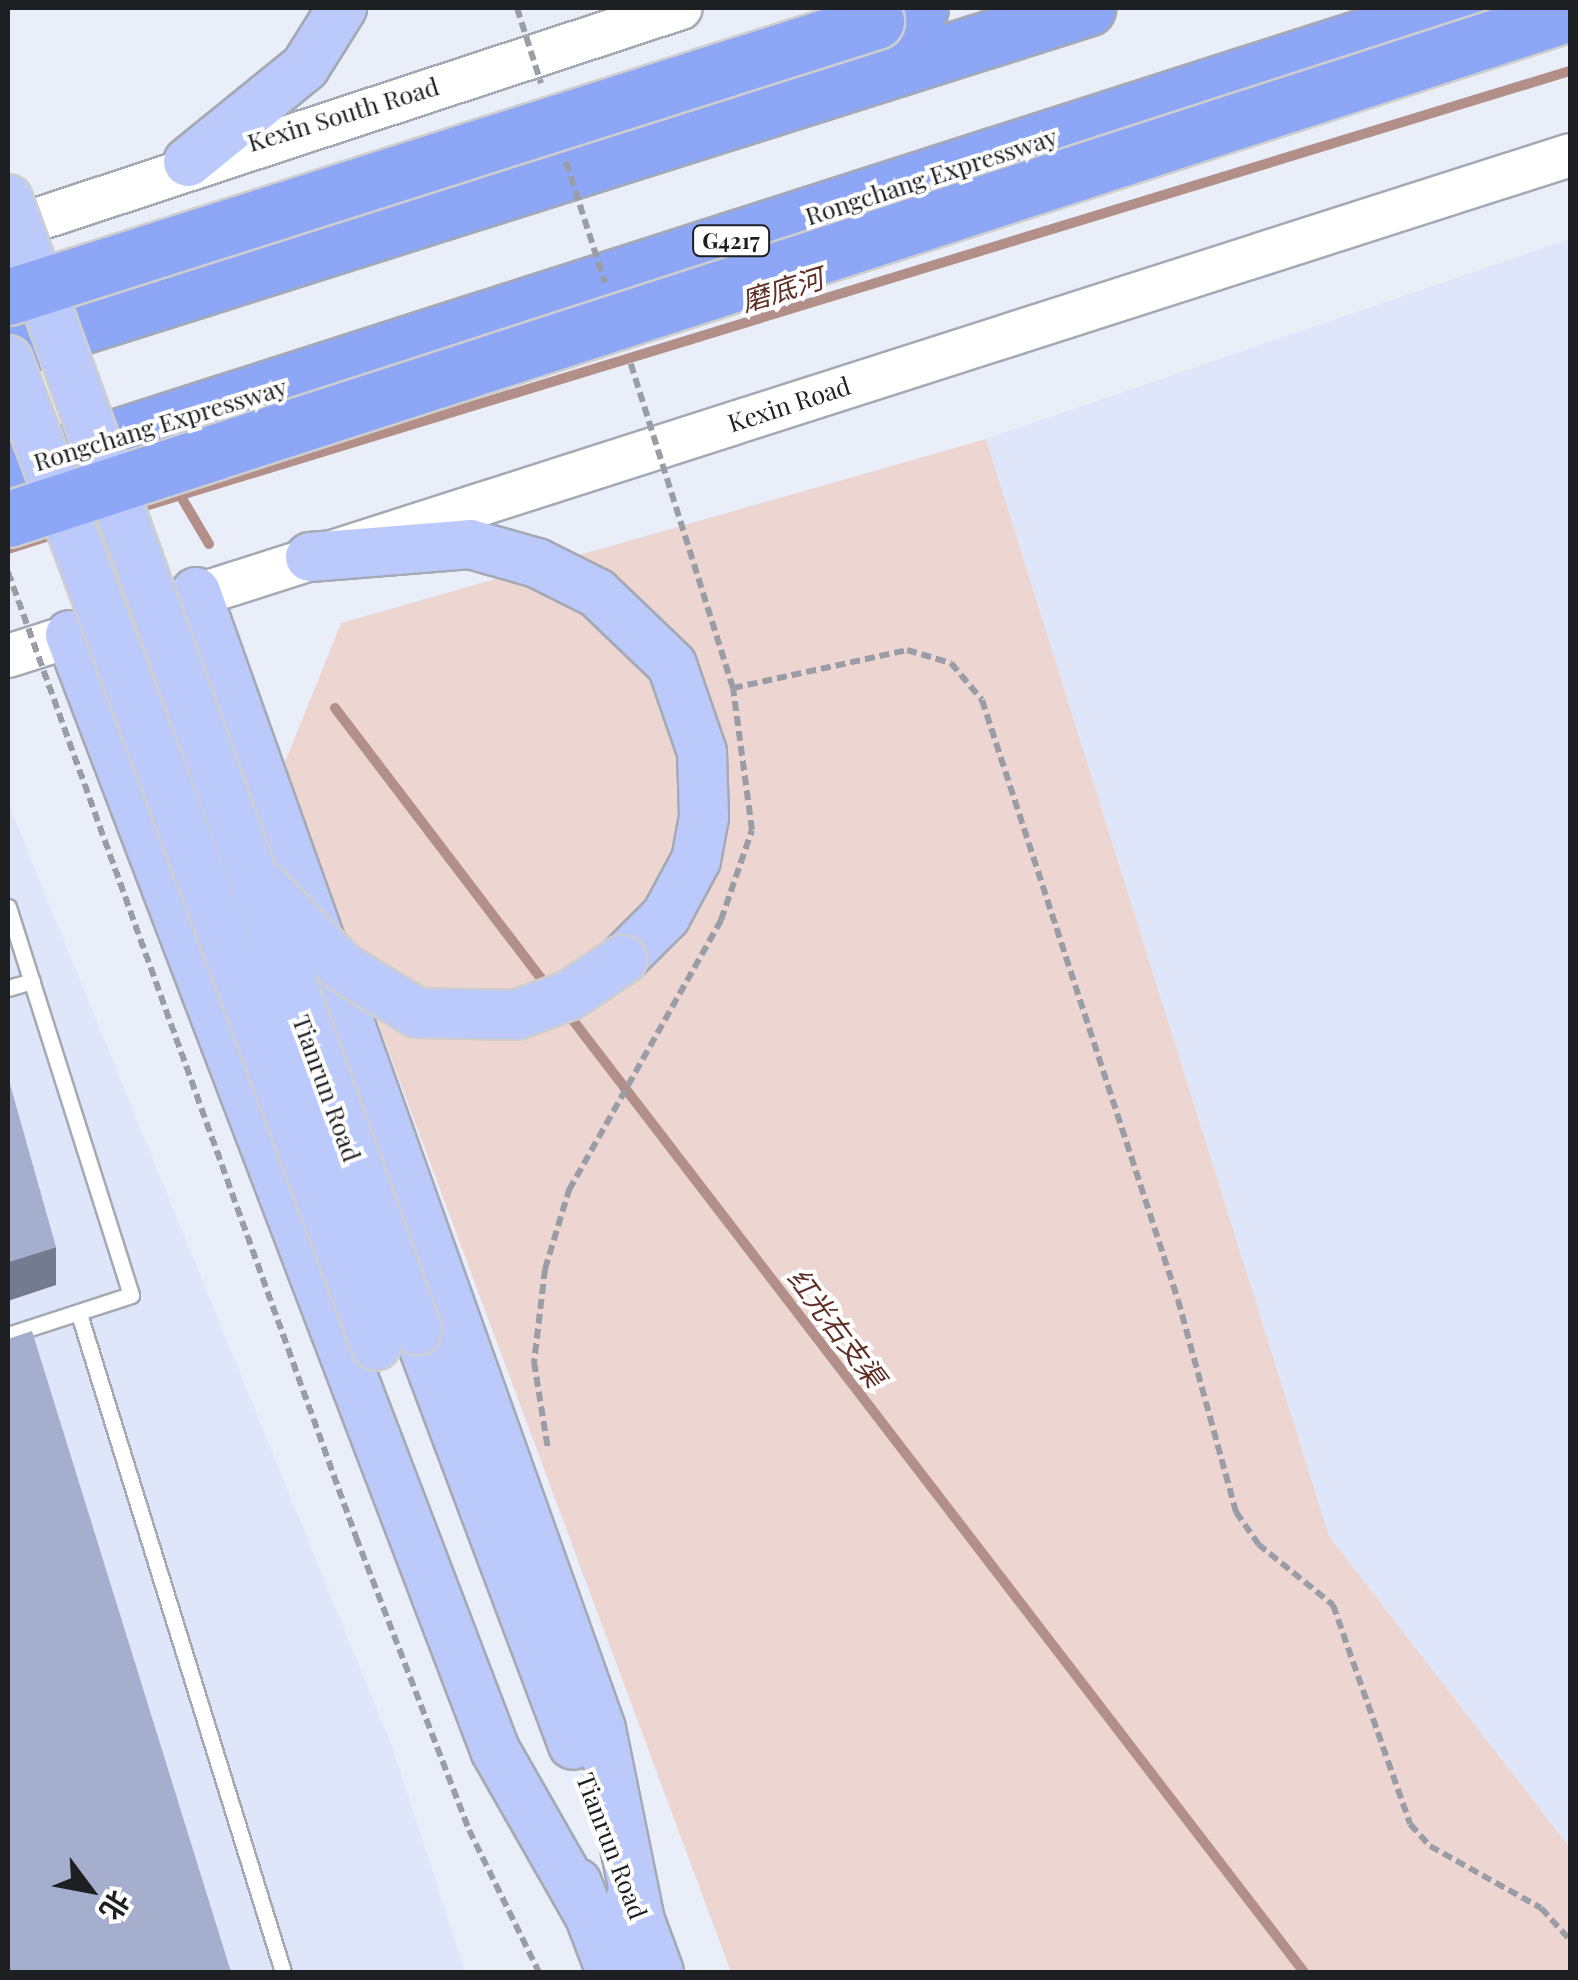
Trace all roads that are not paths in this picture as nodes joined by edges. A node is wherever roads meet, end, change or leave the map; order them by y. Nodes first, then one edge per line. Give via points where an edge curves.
1 (681, 8) edge
2 (920, 8) edge
3 (1088, 8) edge
4 (1454, 8) edge
5 (1570, 13) edge
6 (336, 20) edge
7 (1570, 32) edge
8 (1570, 155) edge
9 (188, 162) junction
10 (863, 198) junction
11 (8, 199) edge
12 (8, 228) edge
13 (8, 297) edge
14 (8, 349) edge
15 (8, 360) edge
16 (8, 472) edge
17 (8, 519) edge
18 (310, 557) junction
19 (196, 592) junction
20 (70, 634) junction
21 (8, 656) edge
22 (238, 850) junction
23 (8, 908) edge
24 (32, 980) junction
25 (8, 988) edge
26 (79, 1314) junction
27 (8, 1335) edge
28 (396, 1338) junction
29 (588, 1912) junction
30 (642, 1925) junction
31 (283, 1972) edge
32 (610, 1972) edge
33 (659, 1972) edge

1 - 9 main road, Kexin South Road
2 - 13 highway, bridge
3 - 14 highway
4 - 10 highway, Rongchang Expressway / G4217
5 - 17 highway, bridge
6 - 9 main road via 254,117
7 - 10 highway via 1102,179
8 - 18 main road, Kexin Road
9 - 12 main road, Kexin South Road
10 - 16 highway, Rongchang Expressway / G4217
11 - 22 main road, Tianrun Road, bridge
15 - 28 main road, Tianrun Road, bridge
18 - 19 main road, Kexin Road
18 - 22 main road, bridge via 470,544 536,563 597,594 672,665 702,752 704,817 696,860 666,916 622,960 516,1015 417,1013 300,930
19 - 20 main road, Kexin Road
19 - 30 main road via 596,1714
20 - 21 main road, Kexin Road
20 - 29 main road via 495,1750
22 - 28 main road, Tianrun Road, bridge
23 - 24 lane
24 - 25 lane
24 - 26 lane via 131,1295
26 - 27 lane
26 - 31 lane
28 - 29 main road, Tianrun Road
28 - 30 main road, Tianrun Road
29 - 32 main road, Tianrun Road
30 - 33 main road, Tianrun Road

